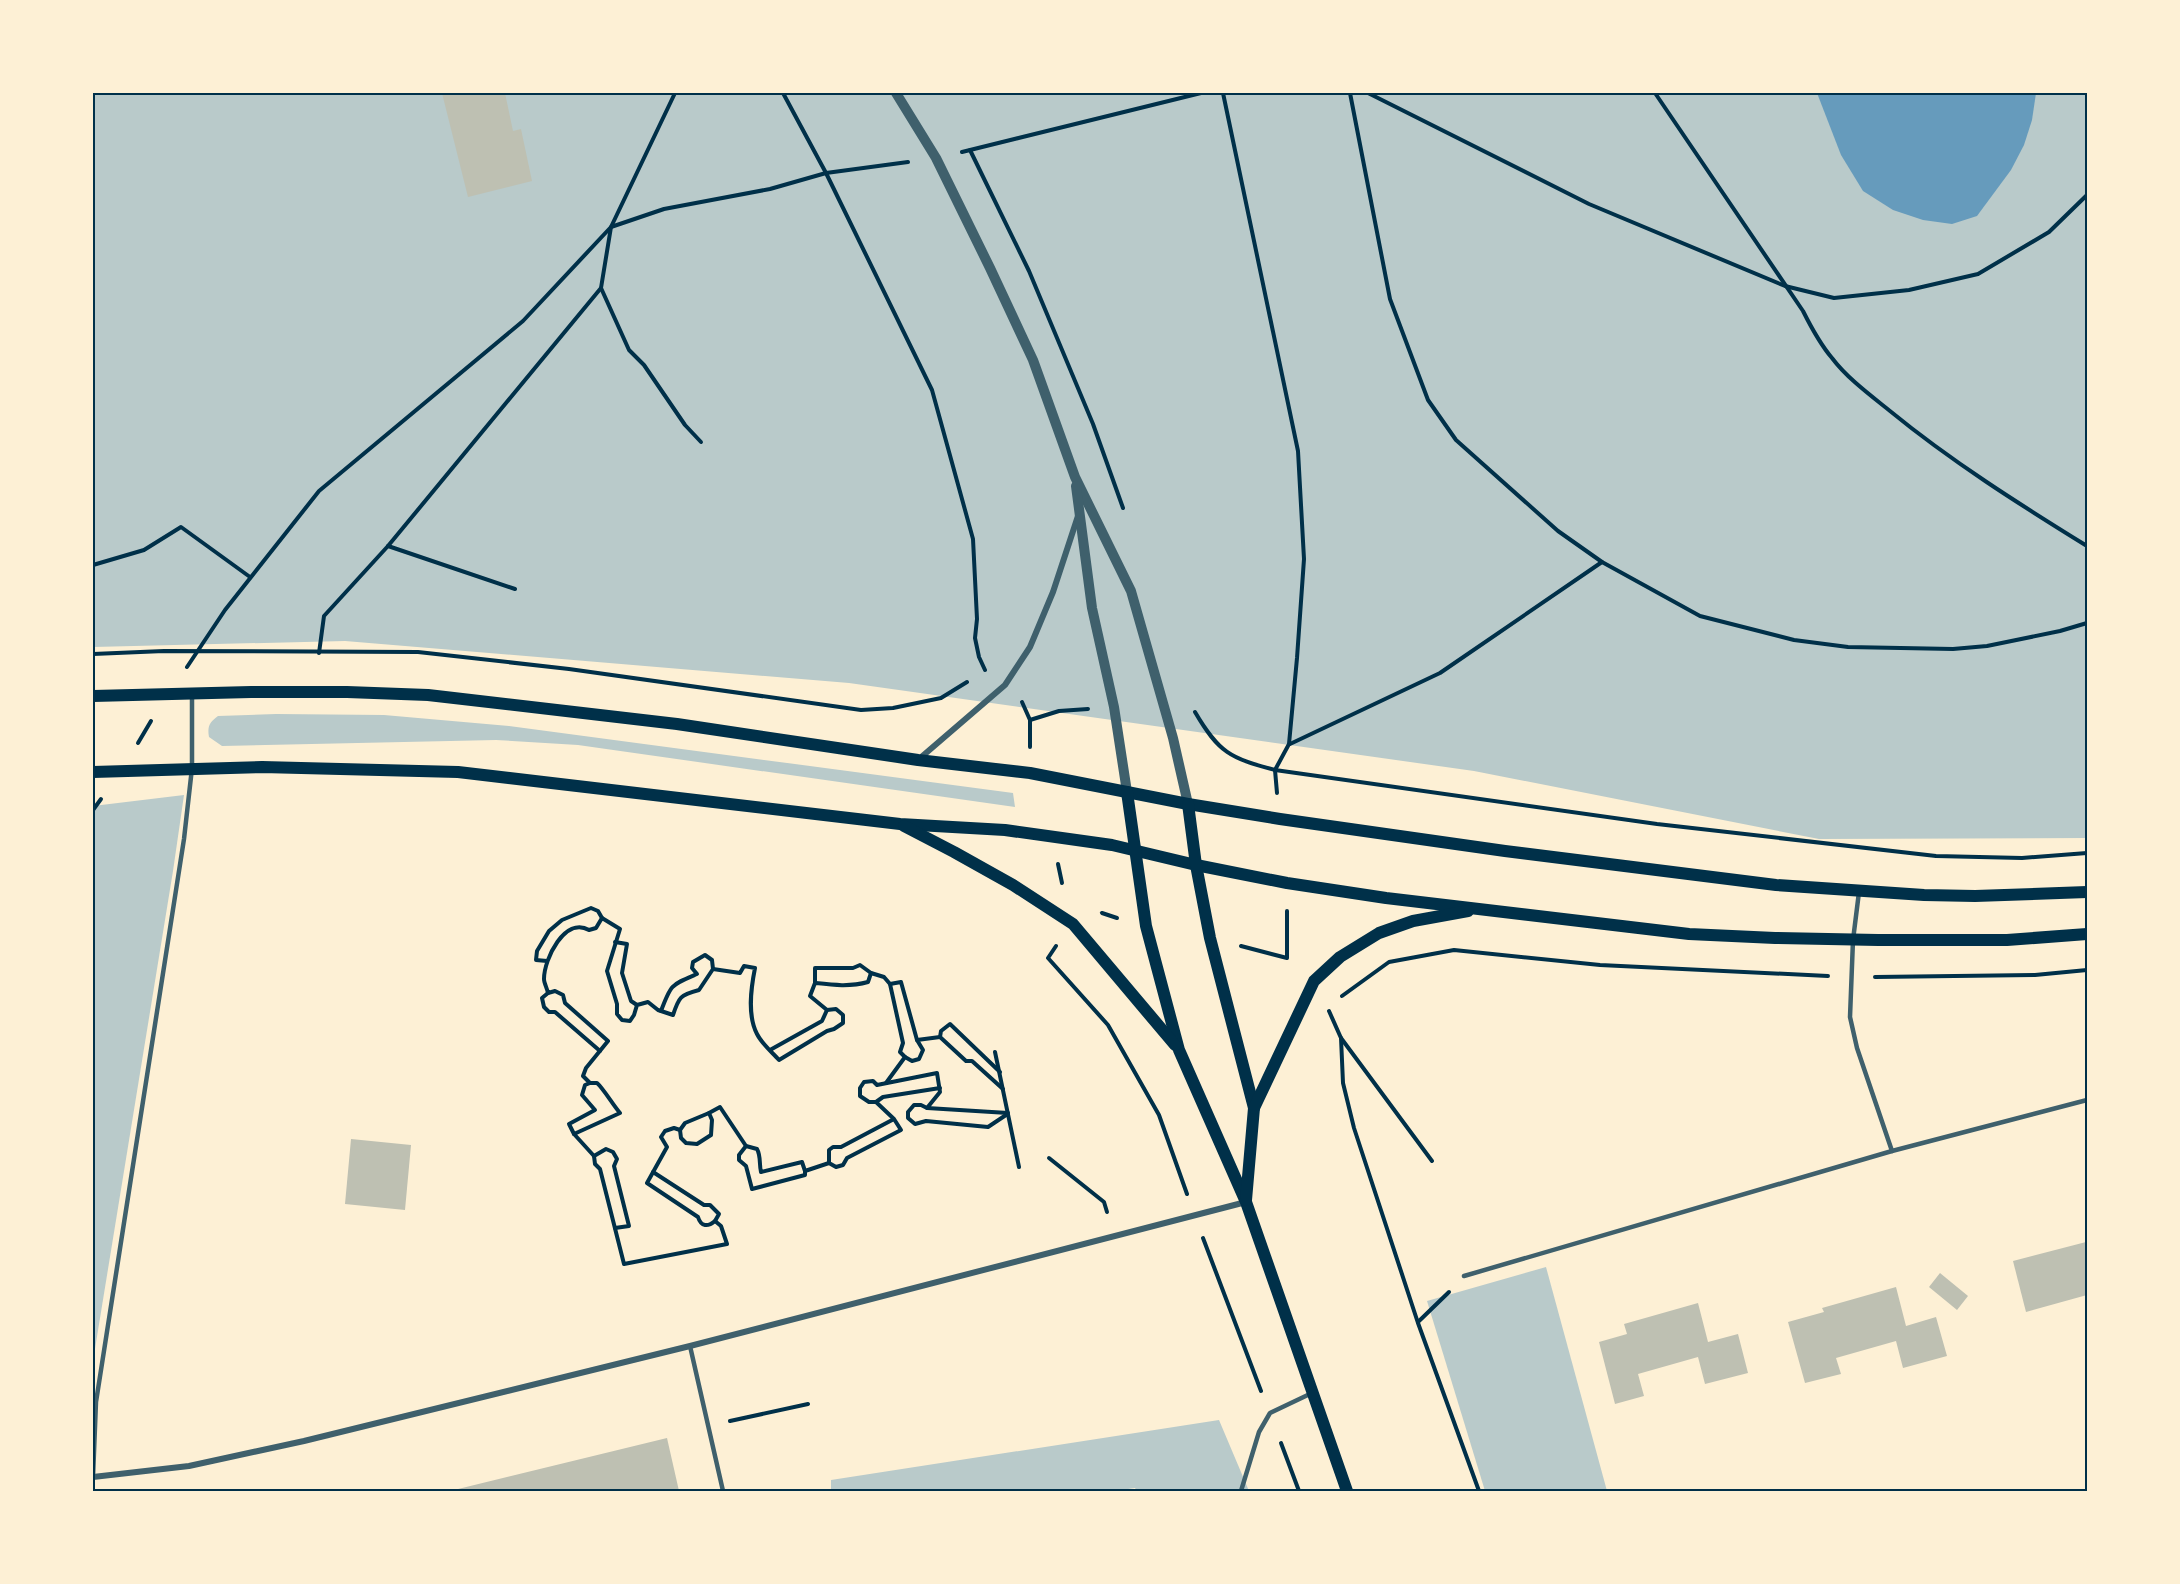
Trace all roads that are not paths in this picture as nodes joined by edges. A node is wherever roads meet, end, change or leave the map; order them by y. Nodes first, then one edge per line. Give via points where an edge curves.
1 (896, 93) edge
2 (1075, 477) junction
3 (1079, 512) junction
4 (192, 693) junction
5 (93, 696) edge
6 (918, 760) junction
7 (192, 768) junction
8 (93, 772) edge
9 (1127, 792) junction
10 (1188, 804) junction
11 (900, 824) junction
12 (1136, 852) junction
13 (1196, 865) junction
14 (1859, 892) junction
15 (2087, 892) edge
16 (1481, 909) junction
17 (2087, 934) edge
18 (1853, 940) junction
19 (1179, 1050) junction
20 (2087, 1100) edge
21 (1254, 1108) junction
22 (1892, 1150) junction
23 (1246, 1203) junction
24 (1464, 1276) road end
25 (690, 1346) junction
26 (1312, 1393) junction
27 (93, 1477) edge
28 (723, 1491) edge
29 (1241, 1491) edge
30 (1347, 1491) edge

1 - 2 street via 936,158 1033,360
2 - 3 street
2 - 10 street via 1131,591
3 - 6 street via 1030,647 1005,686
3 - 9 street via 1092,608 1114,707
4 - 5 main road
4 - 6 main road via 428,695 677,724
4 - 7 lane
6 - 9 main road via 1030,773
7 - 8 main road
7 - 11 main road via 458,772
7 - 27 lane via 96,1402
9 - 10 main road
9 - 12 main road
10 - 13 main road
10 - 14 main road via 1505,851
11 - 12 main road via 1005,830
11 - 19 main road via 1013,885 1073,924
12 - 13 main road
12 - 19 main road via 1146,926
13 - 16 main road via 1287,883
13 - 21 main road via 1210,938
14 - 15 main road via 1975,896
14 - 18 lane
16 - 18 main road via 1689,934
16 - 21 main road via 1413,921 1379,933 1340,957 1314,981
17 - 18 main road via 2007,940
18 - 22 lane via 1850,1017
19 - 23 main road
20 - 22 lane
21 - 23 main road
22 - 24 lane
23 - 25 street
23 - 26 main road
25 - 27 street via 304,1441 189,1466
25 - 28 lane
26 - 29 lane via 1270,1413 1259,1432
26 - 30 main road

